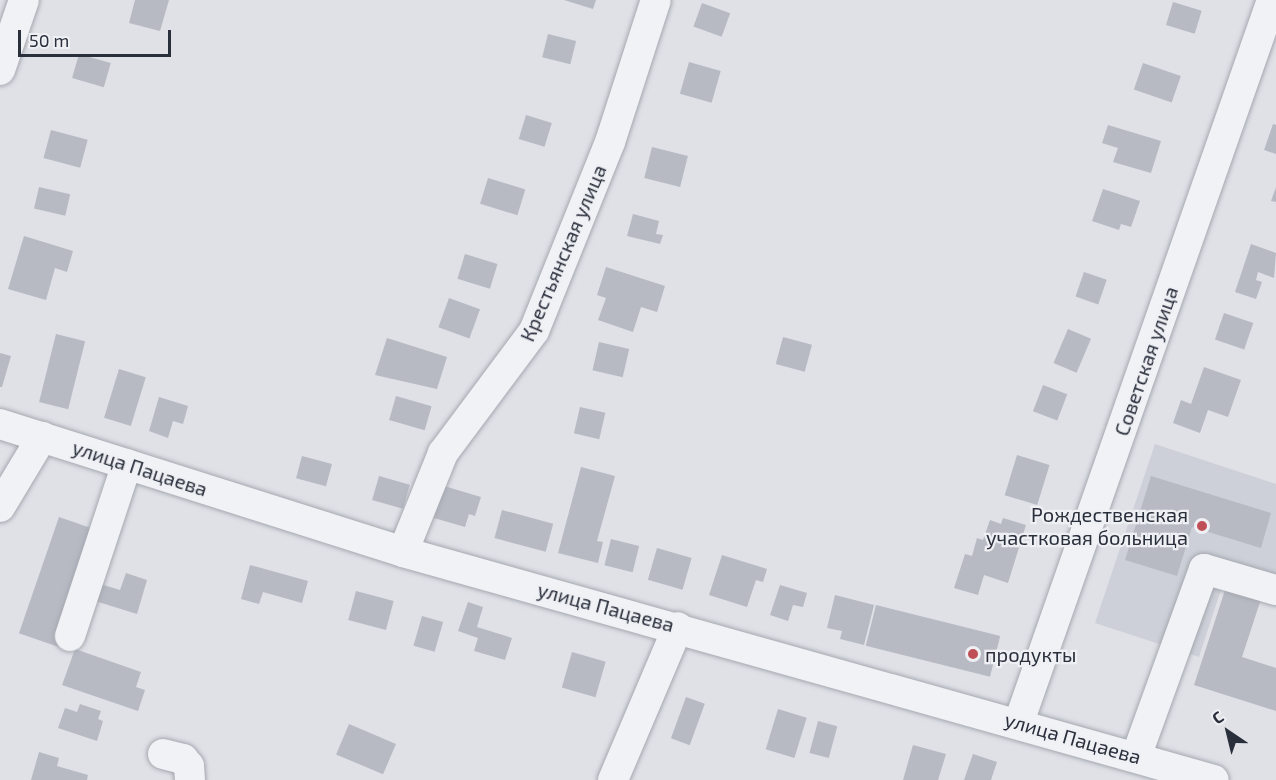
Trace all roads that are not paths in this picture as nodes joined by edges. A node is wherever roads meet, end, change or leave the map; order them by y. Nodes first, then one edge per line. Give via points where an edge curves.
1 (24, 0) edge
2 (656, 0) edge
3 (1272, 0) edge
4 (0, 70) edge
5 (0, 424) edge
6 (42, 437) junction
7 (127, 464) junction
8 (0, 507) edge
9 (403, 552) junction
10 (1276, 590) edge
11 (678, 627) junction
12 (70, 636) dead end
13 (1019, 722) junction
14 (163, 754) dead end
15 (1136, 757) junction
16 (190, 780) edge
17 (613, 780) edge
18 (1214, 780) edge

1 - 4 street
2 - 9 street, Крестьянская улица via 610,142 534,331 443,453
3 - 13 street, Советская улица
5 - 6 street, улица Пацаева
6 - 7 street, улица Пацаева
6 - 8 street
7 - 9 street, улица Пацаева
7 - 12 street
9 - 11 street, улица Пацаева
10 - 15 street via 1204,569
11 - 13 street, улица Пацаева
11 - 17 street
13 - 15 street, улица Пацаева
14 - 16 street via 183,759 189,766
15 - 18 street, улица Пацаева

